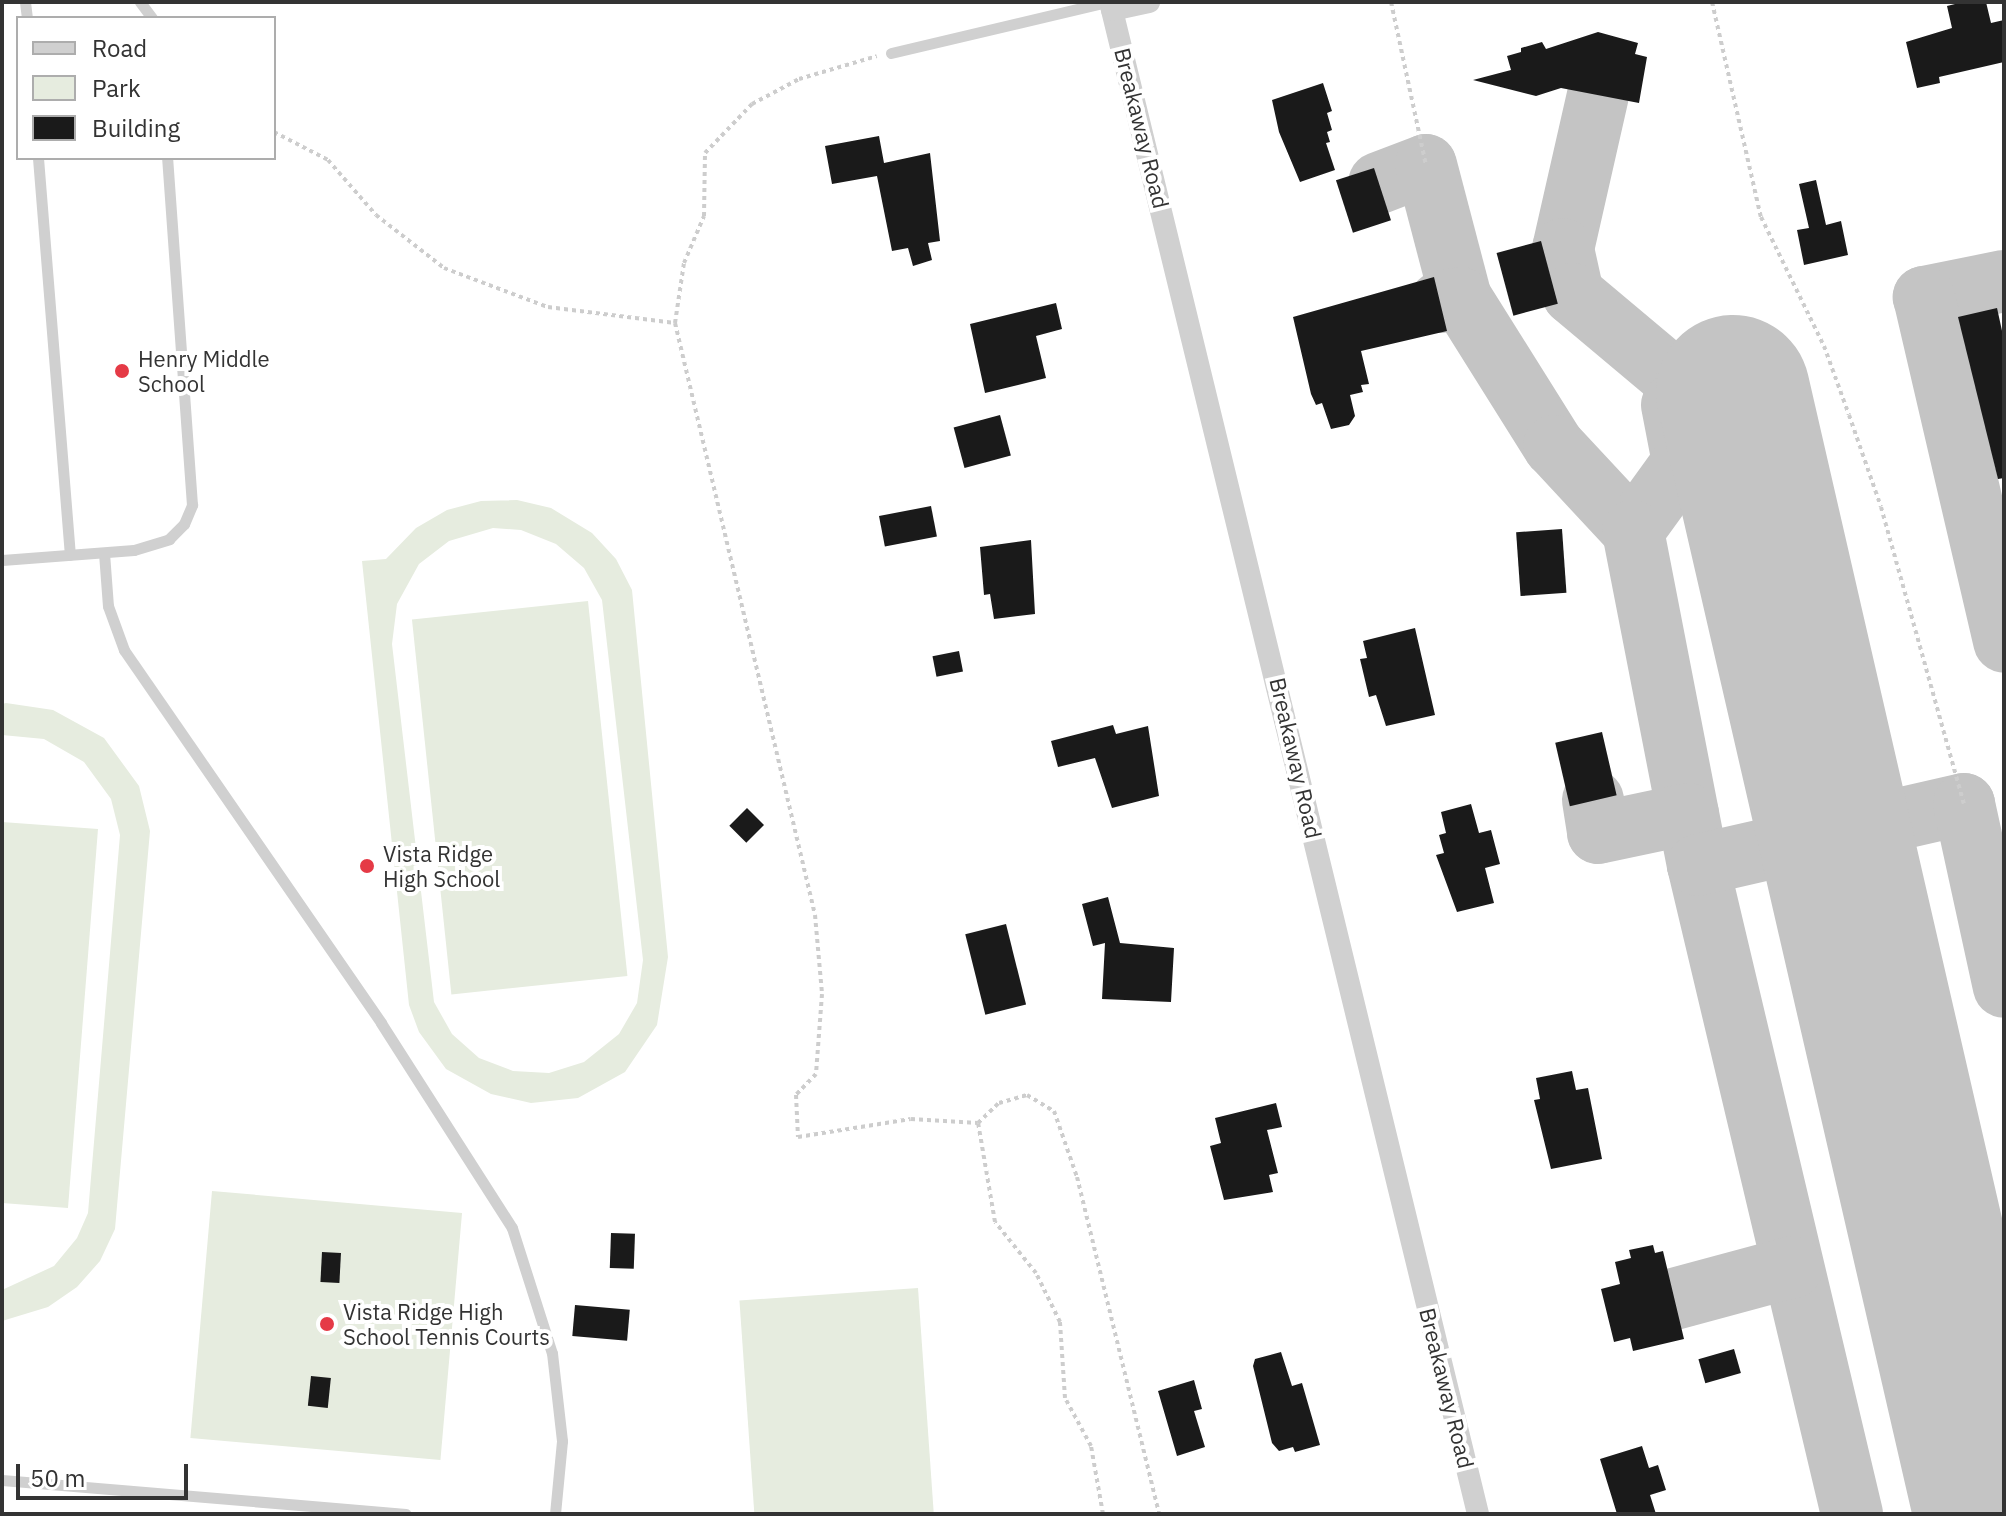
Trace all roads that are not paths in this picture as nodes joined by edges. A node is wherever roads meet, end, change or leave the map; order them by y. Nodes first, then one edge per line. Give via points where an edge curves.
1 (1149, 2) edge
2 (1110, 5) edge
3 (891, 53) road end
4 (38, 160) edge
5 (167, 160) edge
6 (104, 553) junction
7 (70, 555) junction
8 (2, 560) edge
9 (2, 1480) edge
10 (240, 1500) junction
11 (241, 1514) edge
12 (406, 1514) edge
13 (555, 1514) edge
14 (1478, 1514) edge

1 - 2 street
2 - 3 lane
2 - 14 street, Breakaway Road
4 - 7 lane
5 - 6 lane via 192,505 184,524 169,539
6 - 7 lane
6 - 13 lane via 108,606 124,650 381,1023 512,1228 552,1353 562,1441
7 - 8 lane
9 - 10 lane
10 - 11 lane
10 - 12 lane

